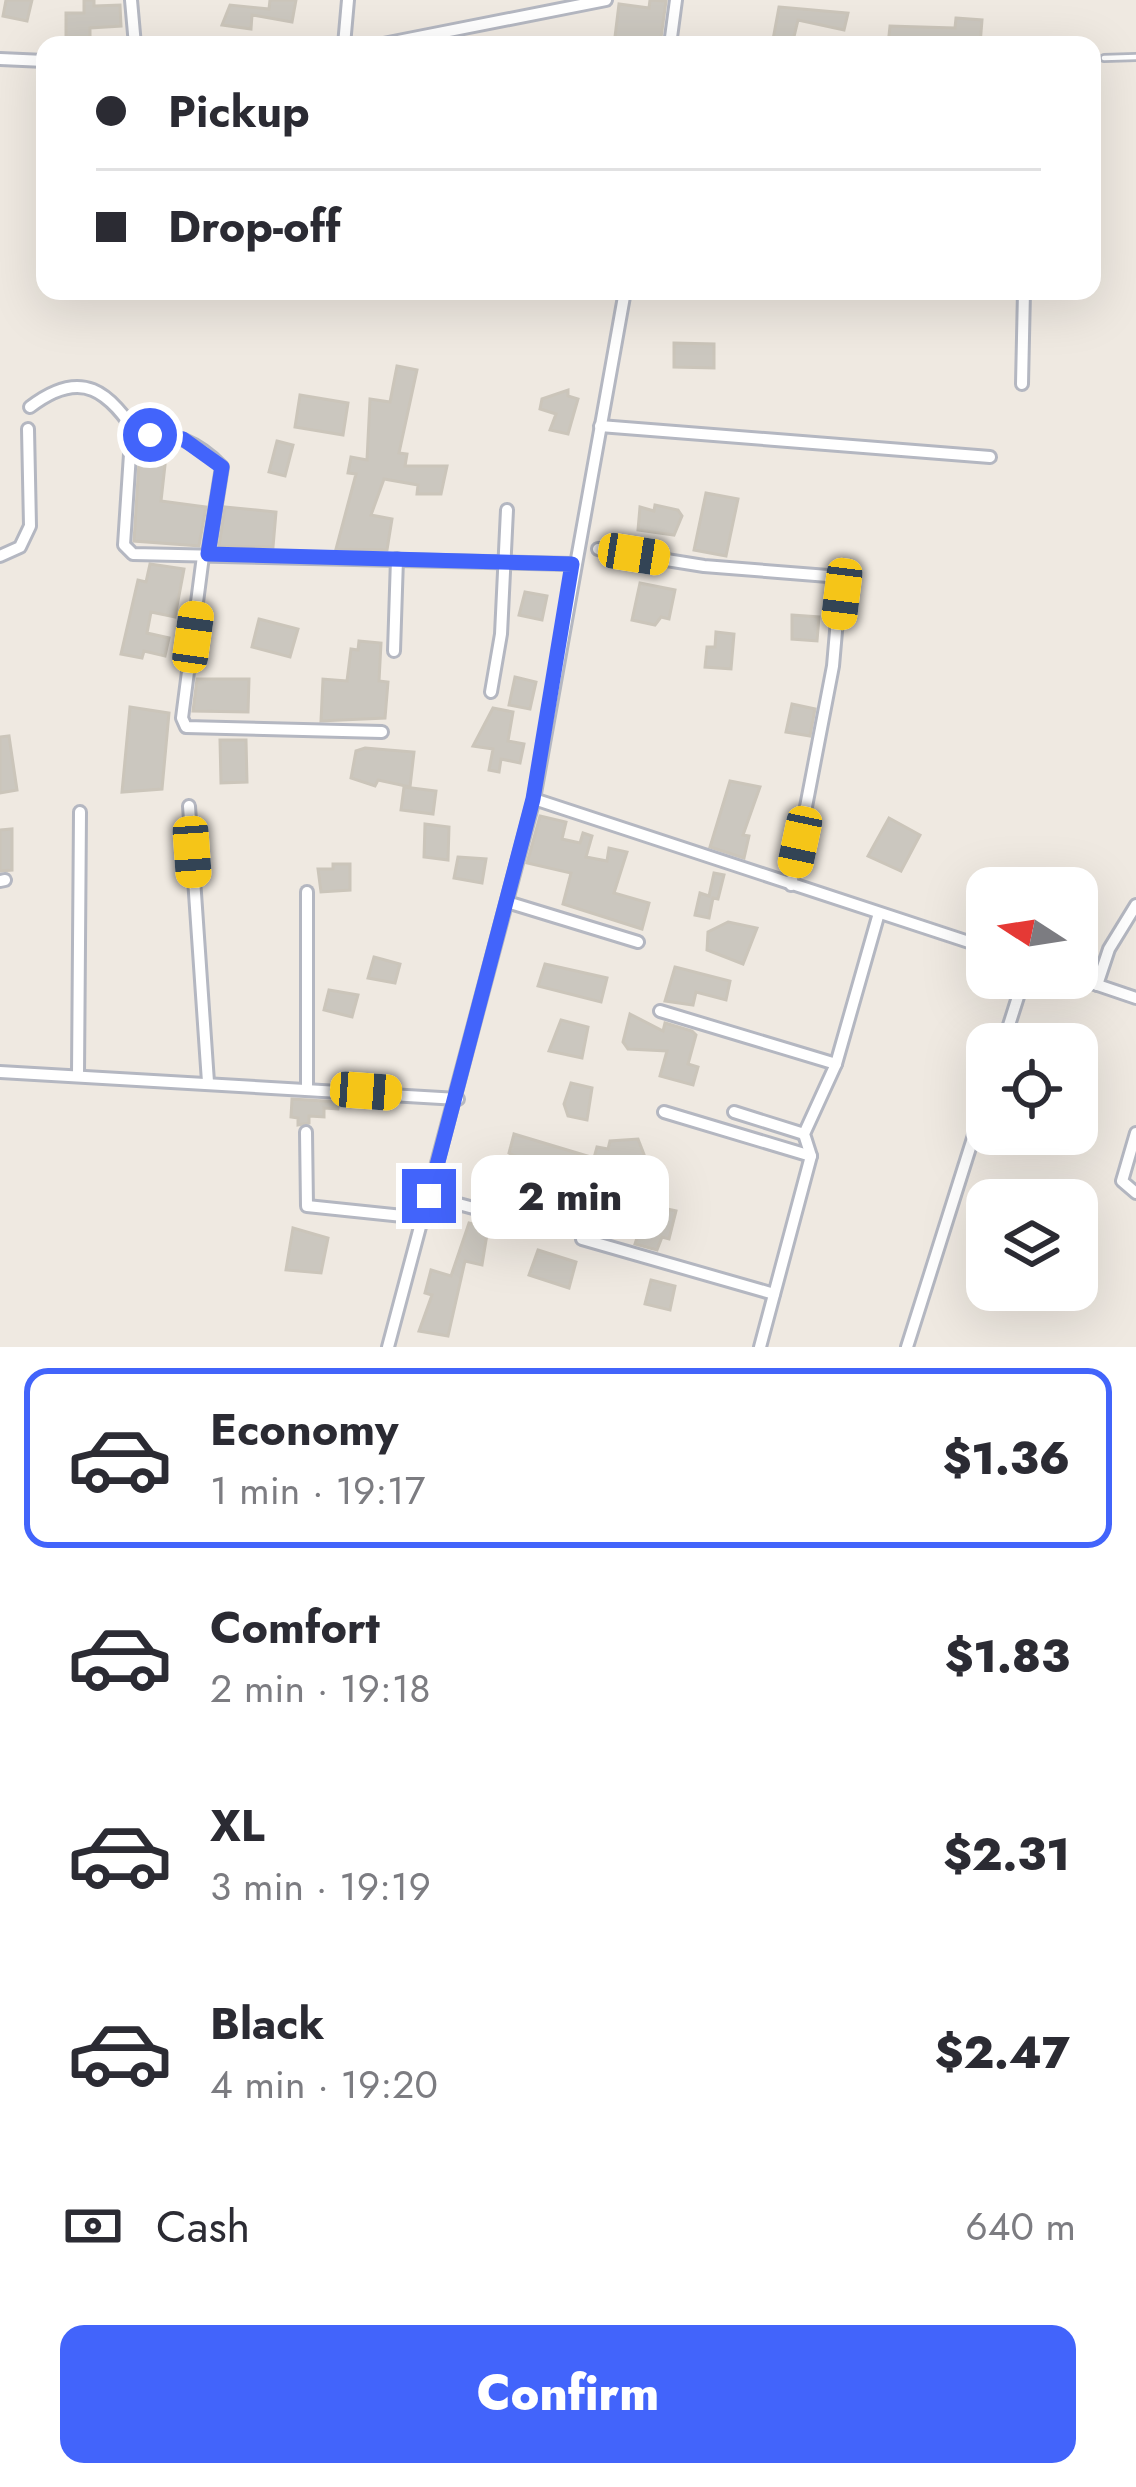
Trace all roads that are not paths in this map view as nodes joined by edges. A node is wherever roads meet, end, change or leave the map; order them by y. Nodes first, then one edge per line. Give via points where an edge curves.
1 (131, 0) edge
2 (348, 0) edge
3 (606, 0) edge
4 (676, 0) edge
5 (578, 3) edge
6 (134, 36) edge
7 (345, 36) edge
8 (421, 36) edge
9 (671, 36) edge
10 (1136, 57) edge
11 (1104, 58) dead end
12 (0, 59) edge
13 (36, 61) edge
14 (623, 300) edge
15 (1024, 300) edge
16 (1022, 384) dead end
17 (30, 407) dead end
18 (600, 426) junction
19 (28, 429) dead end
20 (140, 439) junction
21 (990, 457) dead end
22 (507, 510) dead end
23 (598, 549) dead end
24 (206, 555) junction
25 (0, 556) edge
26 (397, 560) junction
27 (501, 562) junction
28 (572, 564) junction
29 (394, 651) dead end
30 (491, 692) dead end
31 (382, 732) dead end
32 (533, 799) junction
33 (189, 806) dead end
34 (80, 812) dead end
35 (791, 885) junction
36 (308, 892) dead end
37 (508, 902) junction
38 (1136, 905) edge
39 (879, 913) junction
40 (966, 941) edge
41 (638, 942) dead end
42 (1098, 982) edge
43 (1098, 985) edge
44 (1136, 998) edge
45 (660, 1011) dead end
46 (836, 1064) junction
47 (0, 1072) edge
48 (78, 1075) junction
49 (208, 1082) junction
50 (307, 1088) junction
51 (458, 1099) junction
52 (664, 1112) dead end
53 (734, 1112) dead end
54 (306, 1132) dead end
55 (804, 1133) junction
56 (1136, 1133) edge
57 (968, 1155) edge
58 (811, 1156) junction
59 (1136, 1193) edge
60 (429, 1196) junction
61 (422, 1218) junction
62 (555, 1230) dead end
63 (582, 1239) dead end
64 (773, 1294) junction
65 (388, 1347) edge
66 (760, 1347) edge
67 (907, 1347) edge

1 - 6 street
2 - 7 street
3 - 5 street
4 - 9 street
5 - 8 street
10 - 11 lane
12 - 13 street
14 - 18 street
15 - 16 street
17 - 20 street via 59,388 88,388 111,399
18 - 21 street
18 - 28 street
19 - 25 street via 30,526 20,547
20 - 24 street via 183,439 222,467
20 - 24 street via 130,454 125,550
22 - 27 street
23 - 35 street via 828,576 840,585 833,666
24 - 26 street
24 - 31 street via 186,727
26 - 27 street
26 - 29 street
27 - 28 street
27 - 30 street
28 - 32 street
32 - 35 street
32 - 37 street
33 - 49 street
34 - 48 street
35 - 39 street
36 - 50 street
37 - 41 street
37 - 51 street
38 - 42 street
39 - 40 street
39 - 46 street
43 - 44 street
45 - 46 street
46 - 55 street
47 - 48 street
48 - 49 street
49 - 50 street
50 - 51 street
51 - 60 street
52 - 58 street
53 - 55 street
54 - 61 street via 307,1206
55 - 58 street
56 - 59 street via 1122,1181
57 - 67 street
58 - 64 street
60 - 61 street
60 - 62 street
61 - 65 street
63 - 64 street
64 - 66 street

